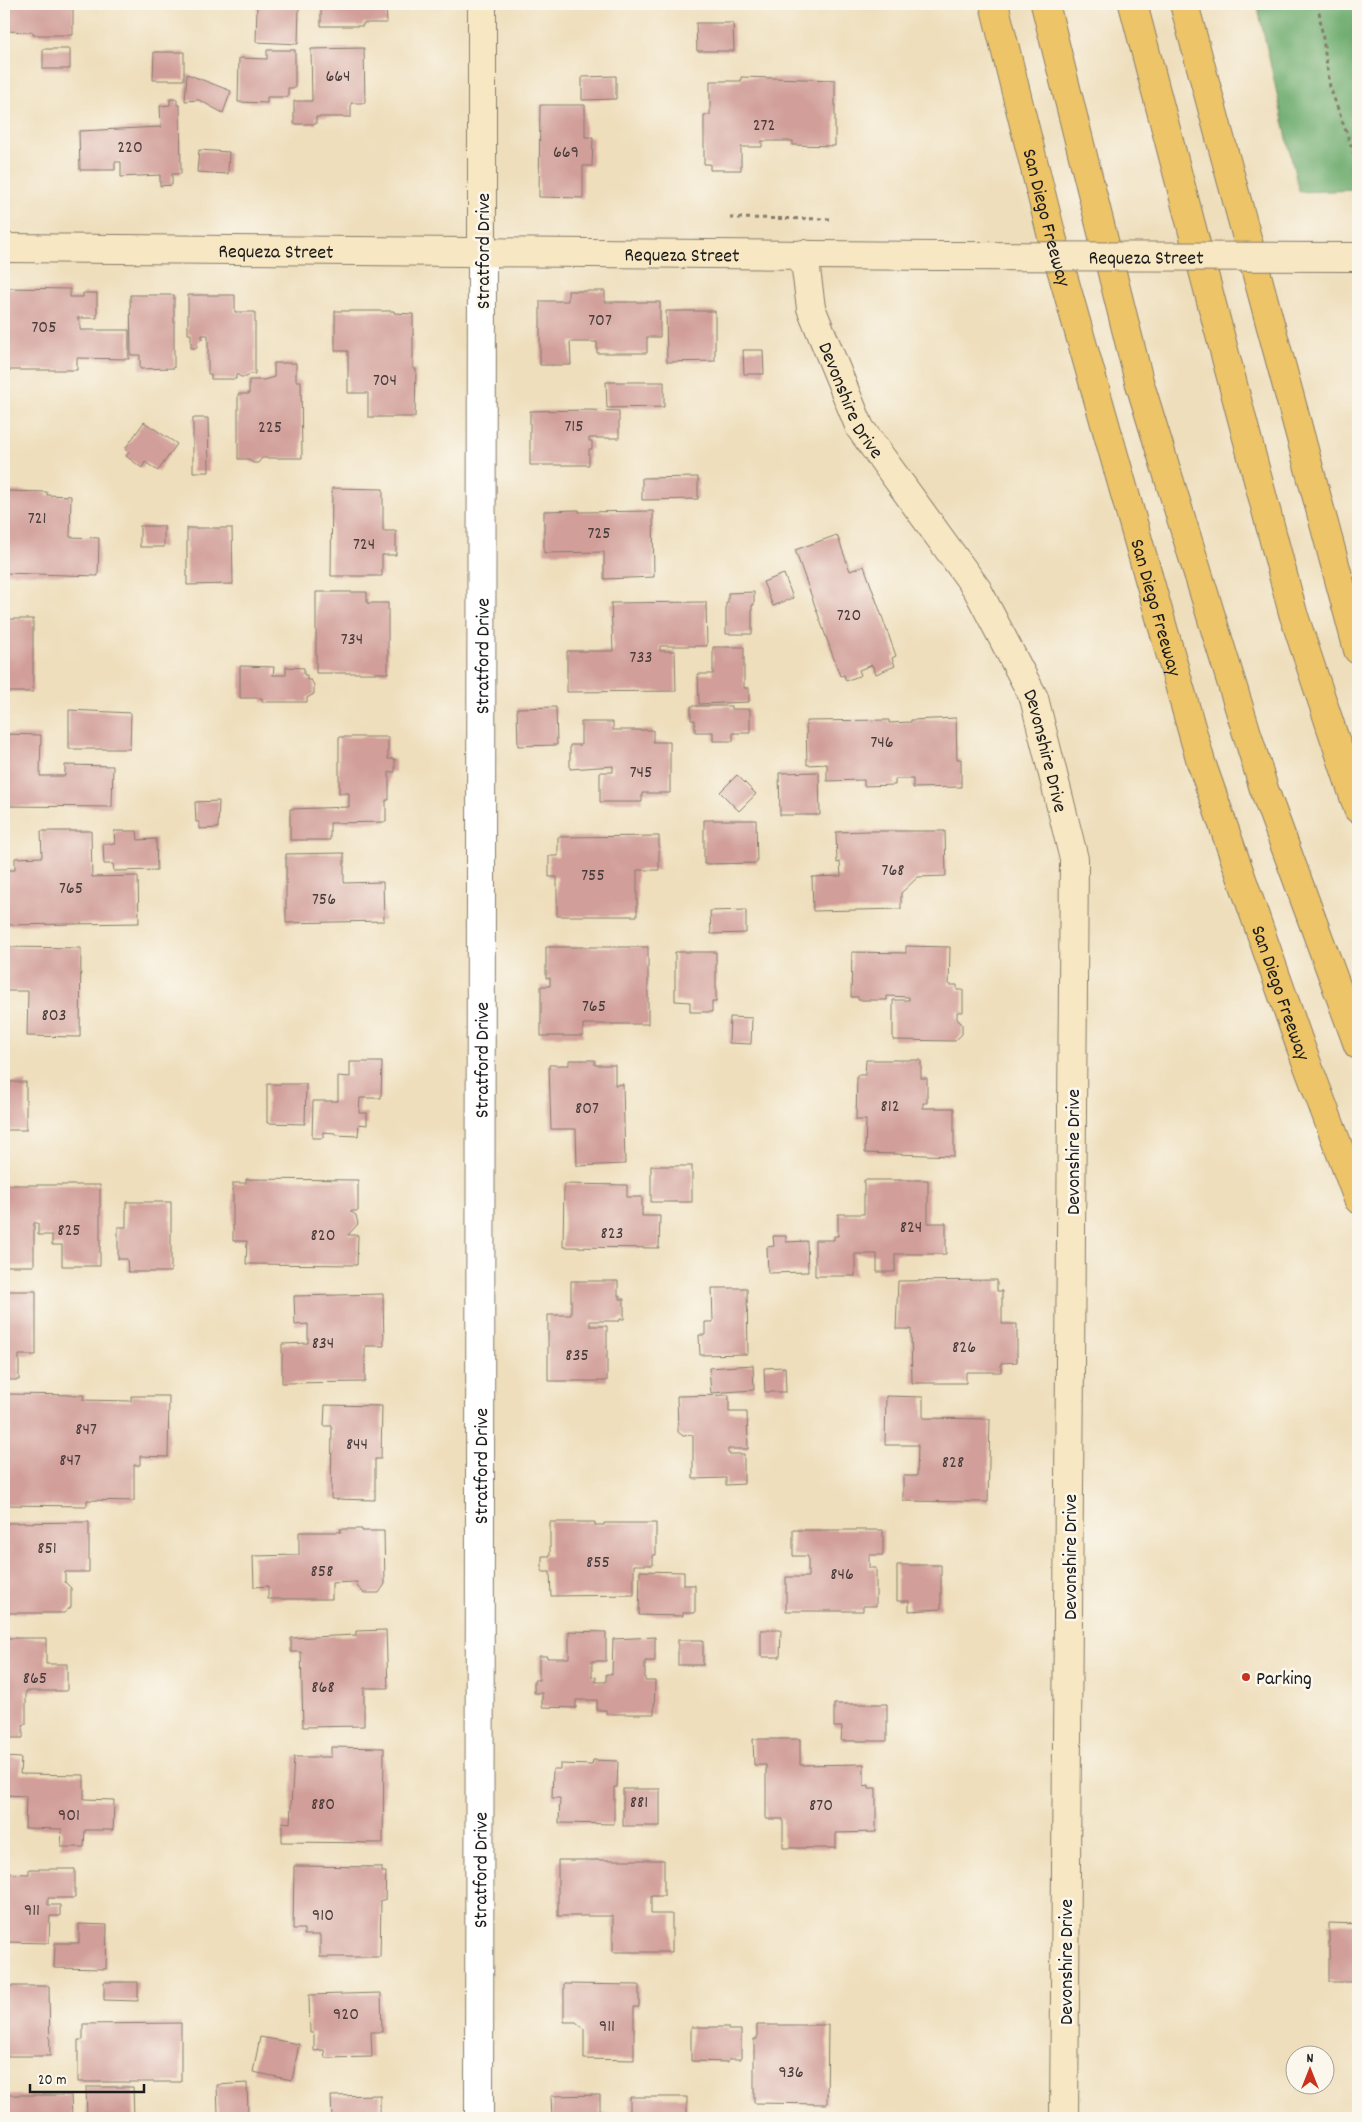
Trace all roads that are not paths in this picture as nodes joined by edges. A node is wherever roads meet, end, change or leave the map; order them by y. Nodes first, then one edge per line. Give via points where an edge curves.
1 (482, 4) edge
2 (994, 4) edge
3 (1045, 4) edge
4 (1133, 4) edge
5 (1184, 4) edge
6 (4, 248) edge
7 (482, 252) junction
8 (804, 254) junction
9 (1358, 258) edge
10 (1358, 650) edge
11 (1358, 809) edge
12 (1358, 1045) edge
13 (1358, 1199) edge
14 (479, 2118) edge
15 (1064, 2118) edge

1 - 7 street, Stratford Drive
2 - 13 highway, San Diego Freeway via 1052,237 1201,762 1296,1035
3 - 12 highway via 1139,381 1264,789
4 - 11 highway via 1293,614
5 - 10 highway
6 - 7 street, Requeza Street
7 - 8 street, Requeza Street
7 - 14 street, Stratford Drive
8 - 9 street, Requeza Street, bridge
8 - 15 street, Devonshire Drive via 811,308 860,428 977,590 1034,698 1074,859

